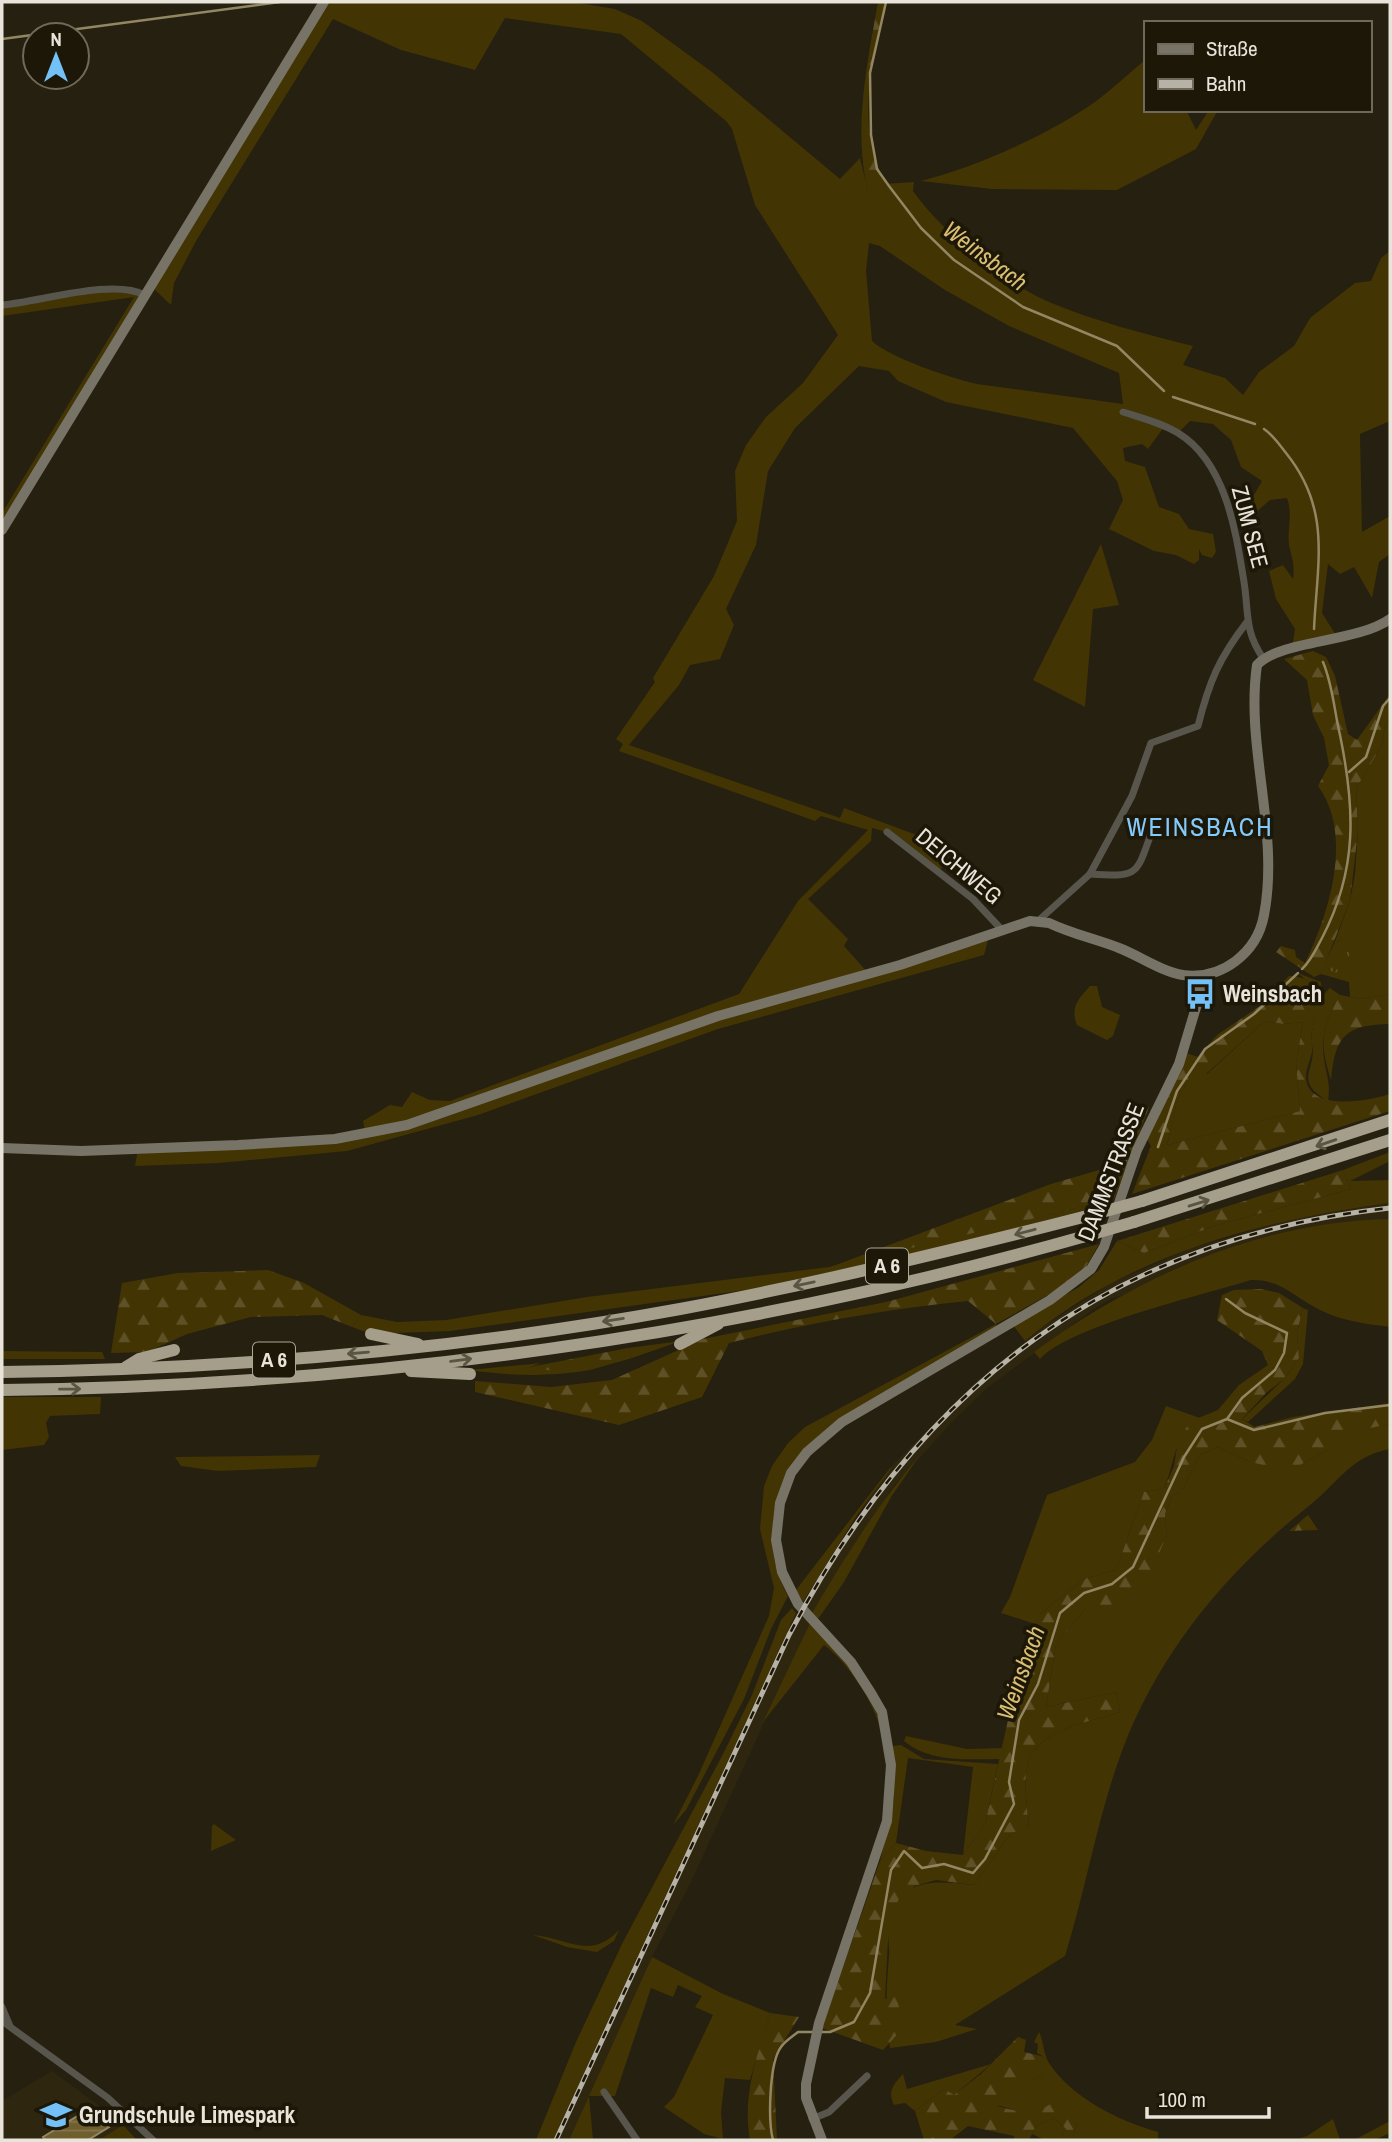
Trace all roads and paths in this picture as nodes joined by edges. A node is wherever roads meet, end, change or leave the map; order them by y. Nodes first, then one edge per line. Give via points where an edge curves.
1 (324, 2) edge
2 (145, 296) junction
3 (2, 305) edge
4 (1123, 412) dead end
5 (2, 530) edge
6 (1390, 619) edge
7 (1247, 622) junction
8 (1263, 658) junction
9 (1152, 831) dead end
10 (887, 832) dead end
11 (1090, 874) junction
12 (1038, 921) junction
13 (1004, 932) junction
14 (1199, 976) junction
15 (1390, 1120) edge
16 (1390, 1140) edge
17 (2, 1148) edge
18 (724, 1320) junction
19 (371, 1334) dead end
20 (680, 1344) dead end
21 (426, 1346) junction
22 (174, 1350) dead end
23 (122, 1369) junction
24 (394, 1369) junction
25 (2, 1372) edge
26 (470, 1374) dead end
27 (2, 1390) edge
28 (2, 2007) edge
29 (2, 2021) edge
30 (11, 2027) junction
31 (867, 2076) dead end
32 (604, 2092) dead end
33 (813, 2119) junction
34 (153, 2140) edge
35 (637, 2140) edge
36 (822, 2140) edge

1 - 2 street
2 - 3 street via 130,289 110,290
2 - 5 street
4 - 7 street, ZUM SEE via 1178,433 1210,467 1223,490 1234,528
6 - 8 street via 1339,640
7 - 8 street, ZUM SEE
7 - 11 street via 1226,646 1198,726 1151,743 1132,796
8 - 14 street via 1255,678 1268,869 1264,916 1241,957 1215,973
9 - 11 street via 1129,876
10 - 13 street, DEICHWEG via 973,899
11 - 12 street
12 - 13 street
12 - 14 street via 1132,953 1163,969
13 - 17 street via 718,1016 407,1125 335,1139 81,1151
14 - 33 street, DAMMSTRASSE via 1200,994 1179,1065 1137,1150 1097,1260 1062,1292 842,1422 816,1442 792,1473 780,1503 776,1540 782,1572 798,1604 851,1662 882,1712 891,1765 887,1821 814,2041 806,2084
15 -> 21 highway, A 6, bridge via 1142,1201 897,1264 694,1306
18 -> 16 highway, A 6, bridge via 938,1275 1082,1237
18 - 20 highway
24 -> 18 highway, A 6
19 - 21 highway
21 -> 23 highway, A 6
22 - 23 highway via 139,1359
23 - 25 highway, A 6
24 - 26 highway
27 -> 24 highway, A 6 via 222,1382
28 - 30 street
29 - 30 street
30 - 34 street via 108,2098
31 - 33 street via 829,2112
32 - 35 street
33 - 36 street, DAMMSTRASSE

